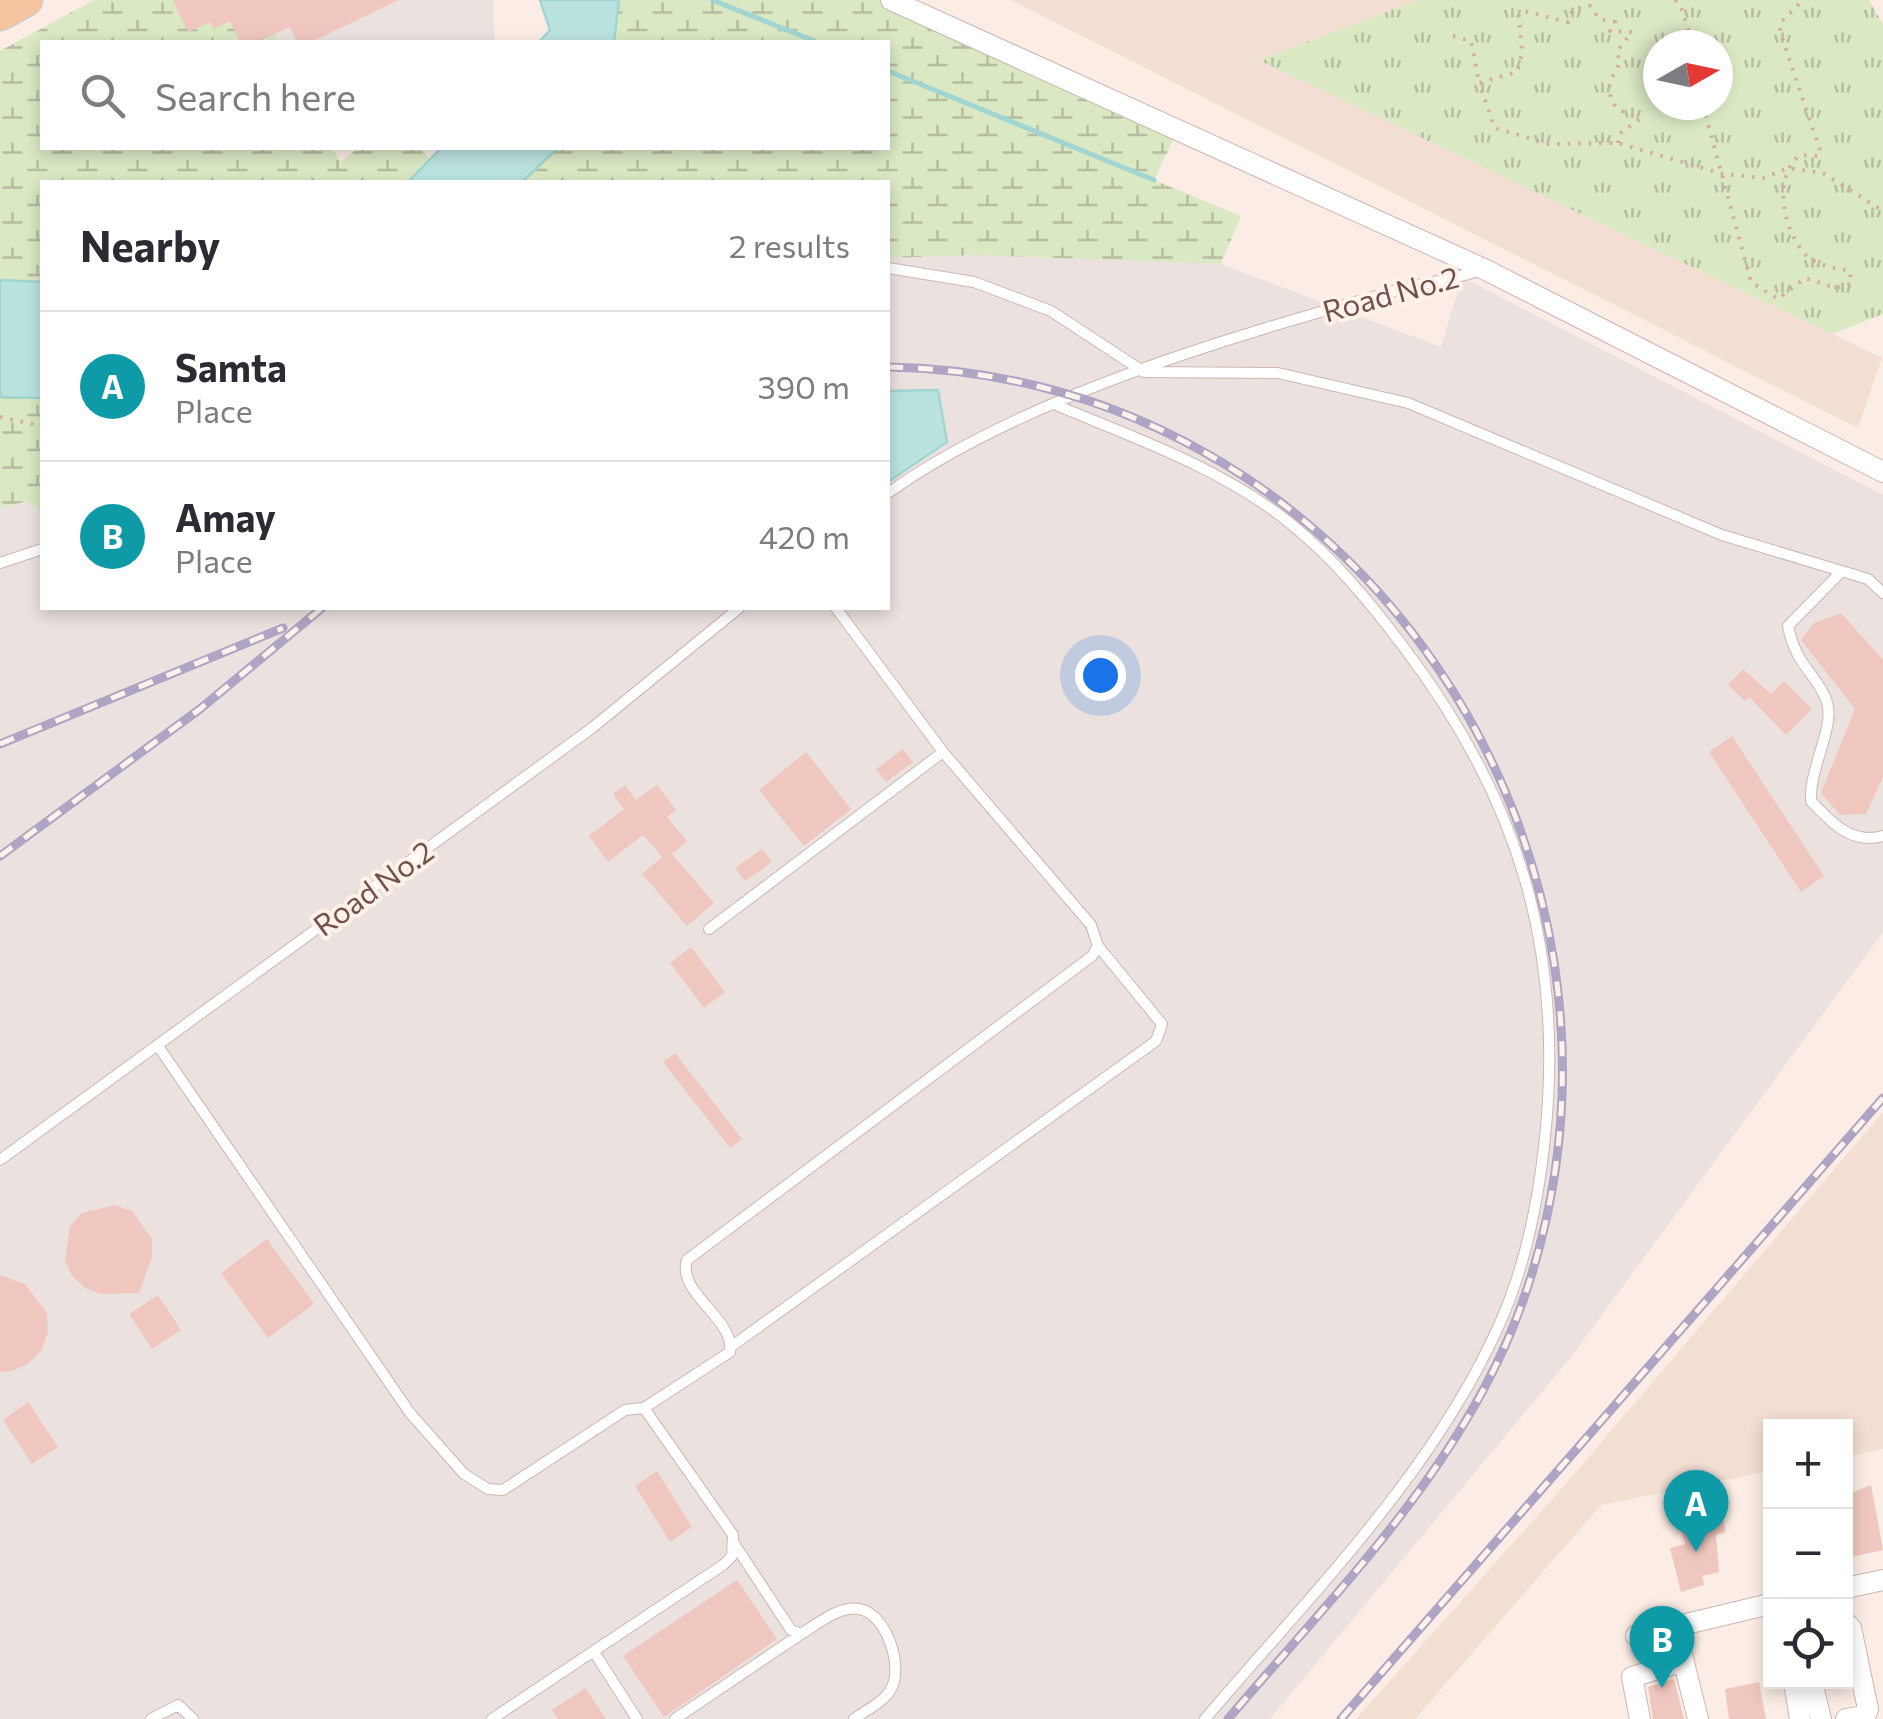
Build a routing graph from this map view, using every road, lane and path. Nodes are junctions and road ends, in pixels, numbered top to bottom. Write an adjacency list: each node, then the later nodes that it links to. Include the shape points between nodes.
1 (26, 0): 5 (main road)
2 (891, 0): 15 (street)
3 (1674, 0): 6 (path)
4 (1804, 0): 11 (path, via 1780,32 1820,150 1819,156 1800,154)
5 (0, 14)
6 (1688, 30)
7 (1453, 36): 8 (path, via 1472,41)
8 (1479, 83): 10 (path, via 1495,128 1549,144); 10 (path, via 1517,72 1518,14 1568,22 1576,7 1590,6 1600,19 1615,22 1613,33 1634,35 1616,51 1620,63 1608,81 1617,108 1640,119)
9 (1708, 120): 12 (path)
10 (1618, 143): 12 (path)
11 (1788, 168): 12 (path, via 1763,178); 12 (path, via 1786,216 1794,237 1818,262 1850,271 1852,284 1805,278 1778,299 1751,282); 13 (path, via 1824,173)
12 (1724, 174)
13 (1883, 210)
14 (890, 268): 16 (lane, via 974,282 1051,311)
15 (1484, 269): 16 (lane, Road No.2, via 1201,349); 20 (street, Road No.2)
16 (1144, 372): 17 (lane, Road No.2); 24 (lane, via 1278,372 1408,403 1722,536)
17 (1056, 404): 21 (lane, Road No.2); 54 (lane, via 1207,468 1290,523 1357,585 1444,700 1483,766 1526,878 1550,1012 1550,1092 1538,1195 1501,1321 1458,1406 1403,1485)
18 (0, 416): 19 (path)
19 (40, 426)
20 (1883, 472)
21 (890, 492)
22 (40, 551): 23 (lane)
23 (0, 563)
24 (1842, 571): 25 (lane, via 1868,579); 29 (lane, via 1788,626 1794,654 1826,702 1828,725 1810,778 1811,800 1839,830 1870,840)
25 (1883, 594)
26 (737, 610): 32 (lane, Road No.2, via 592,728)
27 (837, 610): 28 (lane)
28 (943, 752): 30 (lane); 31 (lane, via 1091,924)
29 (1883, 836)
30 (709, 929)
31 (1098, 946): 34 (lane, via 688,1260 686,1276); 34 (lane, via 1162,1024 1156,1041)
32 (158, 1046): 33 (lane, Road No.2); 35 (lane, via 410,1413 464,1474 503,1490 625,1410)
33 (0, 1160)
34 (729, 1351): 35 (lane)
35 (644, 1408): 36 (lane)
36 (735, 1545): 41 (lane); 44 (lane, via 723,1566)
37 (1883, 1580): 38 (street)
38 (1853, 1586)
39 (1763, 1606): 40 (street)
40 (1674, 1627): 42 (street); 45 (street)
41 (800, 1634): 52 (lane); 53 (lane, via 857,1608 883,1631 894,1650 894,1682)
42 (1636, 1636)
43 (1853, 1638): 59 (street, via 1868,1709 1866,1716)
44 (594, 1652): 50 (lane); 51 (lane)
45 (1684, 1661): 55 (street, via 1632,1676); 56 (street)
46 (1804, 1689): 57 (street)
47 (1805, 1689): 58 (street)
48 (151, 1719): 49 (lane, via 171,1705)
49 (192, 1719)
50 (492, 1719)
51 (637, 1719)
52 (675, 1719)
53 (854, 1719)
54 (1205, 1719)
55 (1640, 1719)
56 (1698, 1719)
57 (1800, 1719)
58 (1821, 1719)
59 (1846, 1719)

